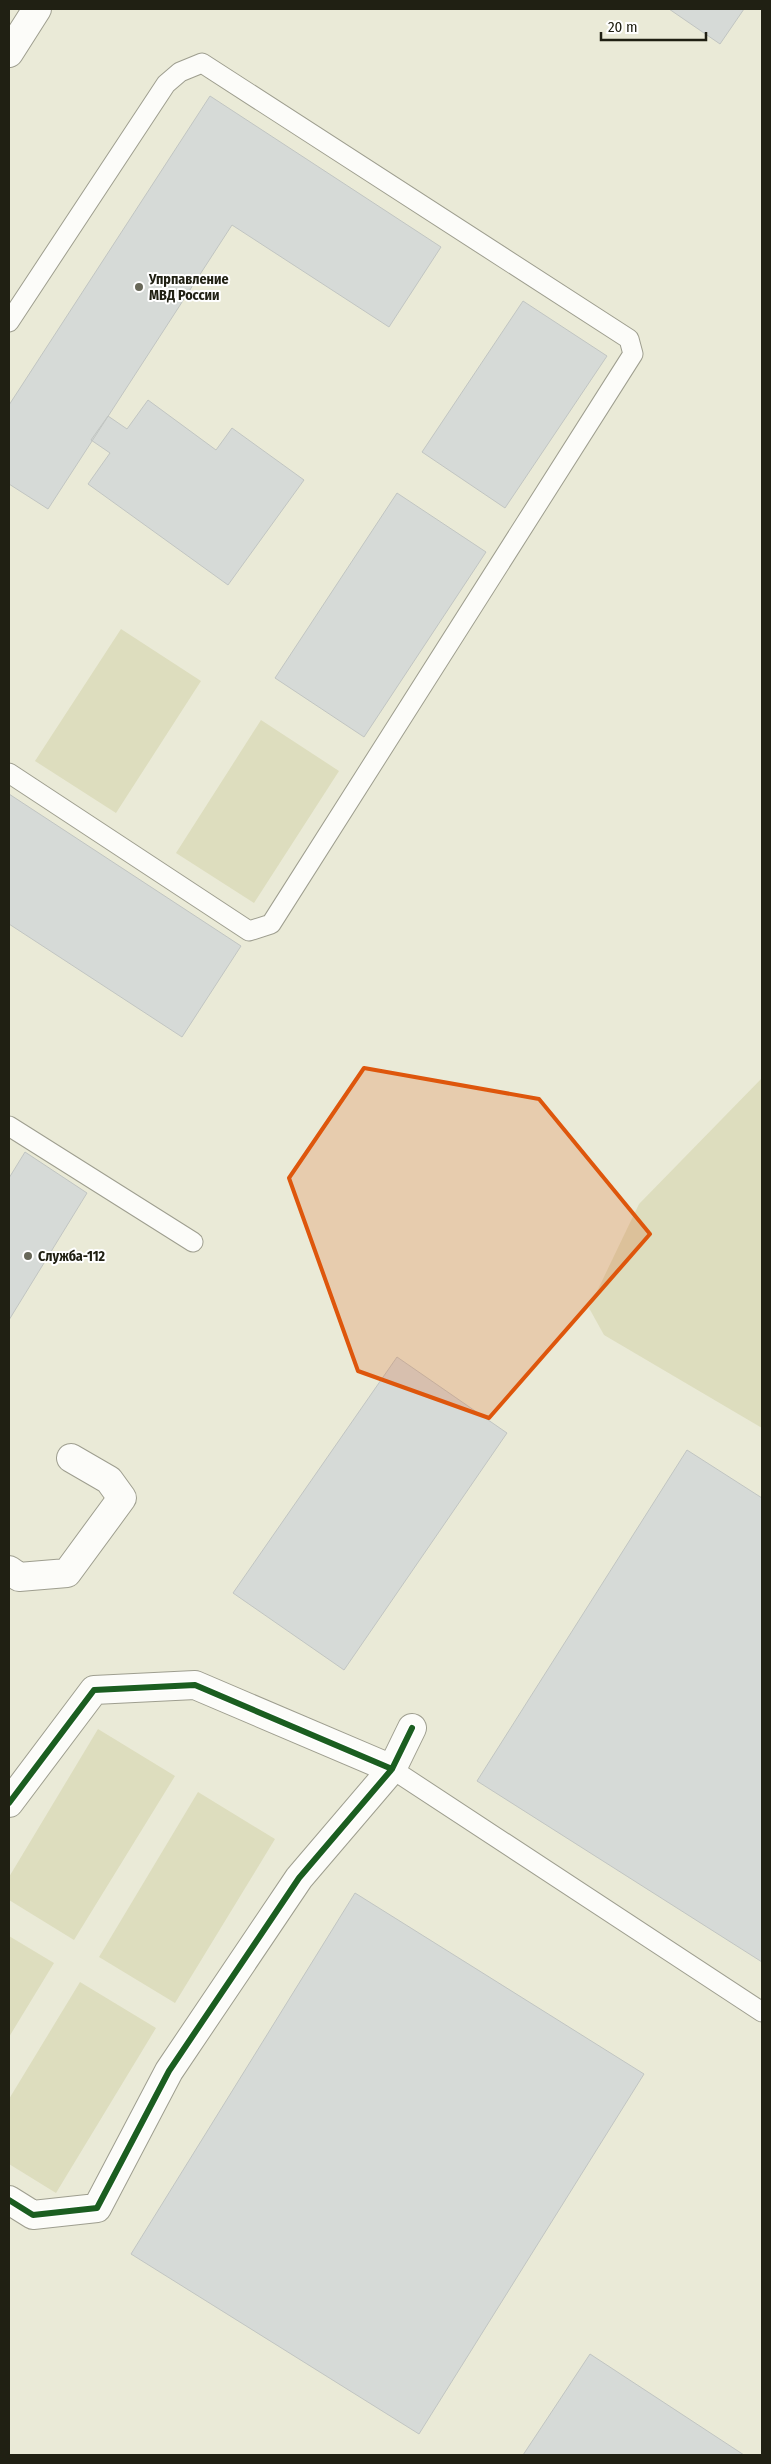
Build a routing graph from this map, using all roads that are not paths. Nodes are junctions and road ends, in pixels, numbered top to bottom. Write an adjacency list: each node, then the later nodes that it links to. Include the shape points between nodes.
1 (37, 9): 2 (street)
2 (9, 53)
3 (9, 322): 4 (lane, via 166,84 180,72 202,63 629,339 633,354 271,924 248,931)
4 (9, 773)
5 (9, 1126): 6 (lane)
6 (193, 1242)
7 (71, 1458): 8 (street, via 109,1480 122,1498 67,1573 19,1577)
8 (9, 1570)
9 (412, 1728): 10 (street)
10 (392, 1769): 11 (street, via 195,1685 94,1690); 12 (lane); 13 (street, via 298,1878 169,2071 97,2208 33,2215)
11 (9, 1803)
12 (762, 2012)
13 (9, 2200)

